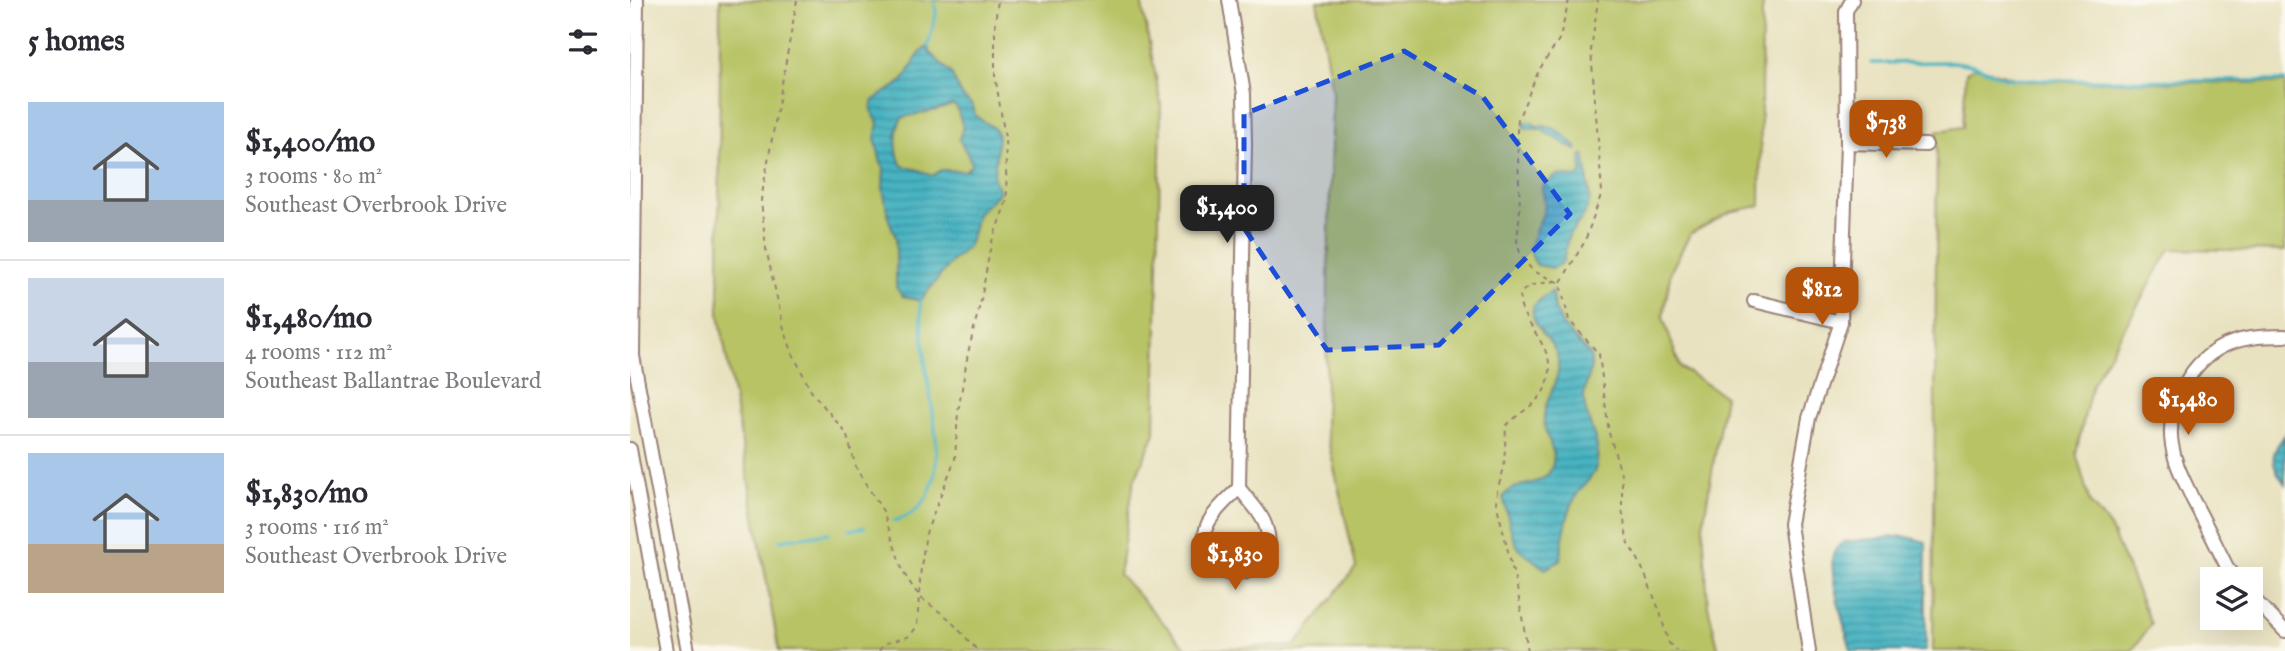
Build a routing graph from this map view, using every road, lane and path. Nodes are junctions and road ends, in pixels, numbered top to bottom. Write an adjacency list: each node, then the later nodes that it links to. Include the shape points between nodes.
1 (637, 0): 8 (street)
2 (797, 0): 22 (path, via 762,187 766,248 796,363 816,400 846,433 856,470 883,511 903,572)
3 (998, 0): 22 (path, via 995,75 1005,138 1007,200 989,253 968,353 955,459 926,533)
4 (1229, 0): 20 (street, via 1244,94)
5 (1569, 0): 12 (path, via 1558,43 1539,70 1517,125 1519,248 1528,267)
6 (1598, 0): 13 (path, via 1591,50 1602,192 1585,241)
7 (1852, 0): 9 (street, via 1846,11)
8 (633, 86): 11 (street)
9 (1847, 143): 10 (street); 15 (street)
10 (1926, 145)
11 (632, 275): 18 (street, via 633,356)
12 (1555, 281): 13 (path); 29 (path, via 1529,287 1520,297 1522,312 1548,353 1550,373 1539,398 1506,426 1504,468 1496,496)
13 (1560, 283): 30 (path, via 1569,320 1600,354 1609,433 1622,477 1628,544 1646,577 1668,642)
14 (1754, 301): 15 (street)
15 (1841, 322): 31 (street, via 1809,418 1790,524)
16 (2285, 336): 21 (street, via 2248,337 2217,349 2181,388 2172,421 2171,444 2178,469)
17 (630, 449): 19 (street)
18 (654, 464): 19 (street); 26 (street)
19 (632, 468): 25 (street)
20 (1239, 488): 20 (street, via 1209,521 1204,538 1207,558 1234,575 1263,563 1270,544 1266,526)
21 (2227, 567)
22 (919, 596): 27 (path, via 915,632 884,644); 28 (path, via 948,618)
23 (2263, 608): 24 (street)
24 (2285, 631)
25 (666, 651)
26 (688, 651)
27 (879, 651)
28 (978, 651)
29 (1528, 651)
30 (1677, 651)
31 (1809, 651)

